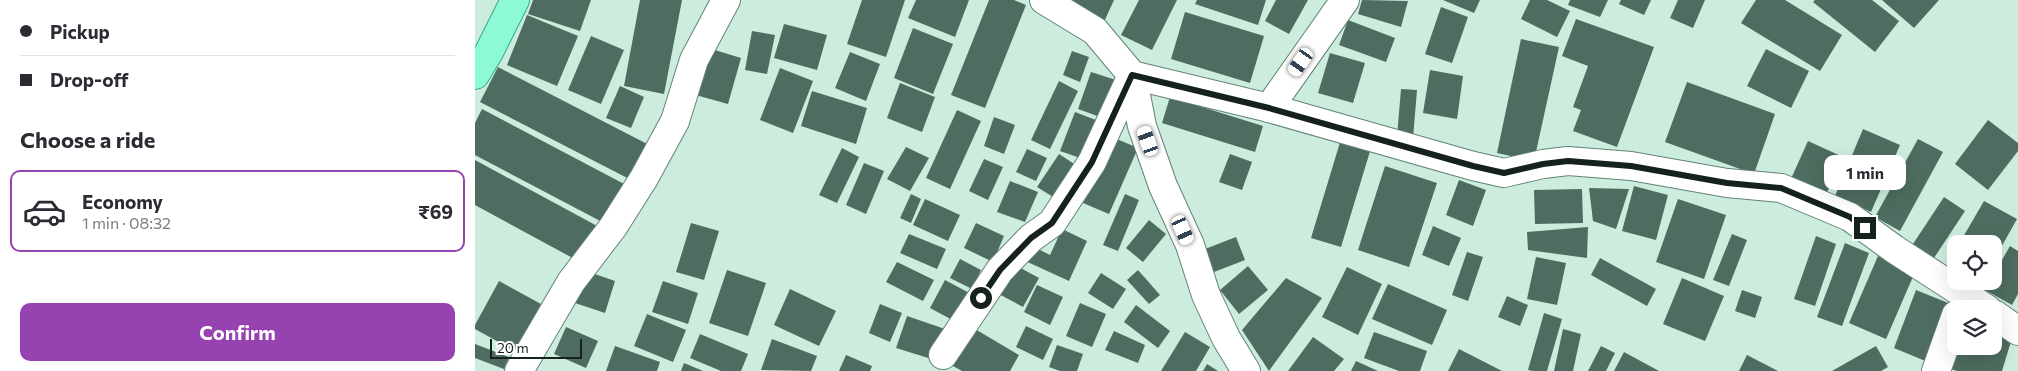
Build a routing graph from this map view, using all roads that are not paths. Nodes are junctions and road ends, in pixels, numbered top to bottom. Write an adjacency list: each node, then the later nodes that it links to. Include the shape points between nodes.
1 (515, 0): 5 (main road)
2 (726, 0): 13 (street, via 694,60 675,121 644,178 613,227 571,282)
3 (1043, 0): 6 (street, via 1095,31)
4 (1345, 0): 7 (street)
5 (475, 75)
6 (1132, 75): 7 (street); 12 (street, via 1092,162 1052,223 1031,238 1000,270); 14 (street, via 1142,126 1163,186 1190,245 1205,295)
7 (1269, 108): 8 (street, via 1504,173 1568,161 1631,166 1727,183 1781,188 1850,217 1894,249)
8 (1953, 300)
9 (2002, 320): 10 (street)
10 (2018, 331)
11 (1947, 341): 15 (street)
12 (943, 355)
13 (519, 371)
14 (1245, 371)
15 (1936, 371)

